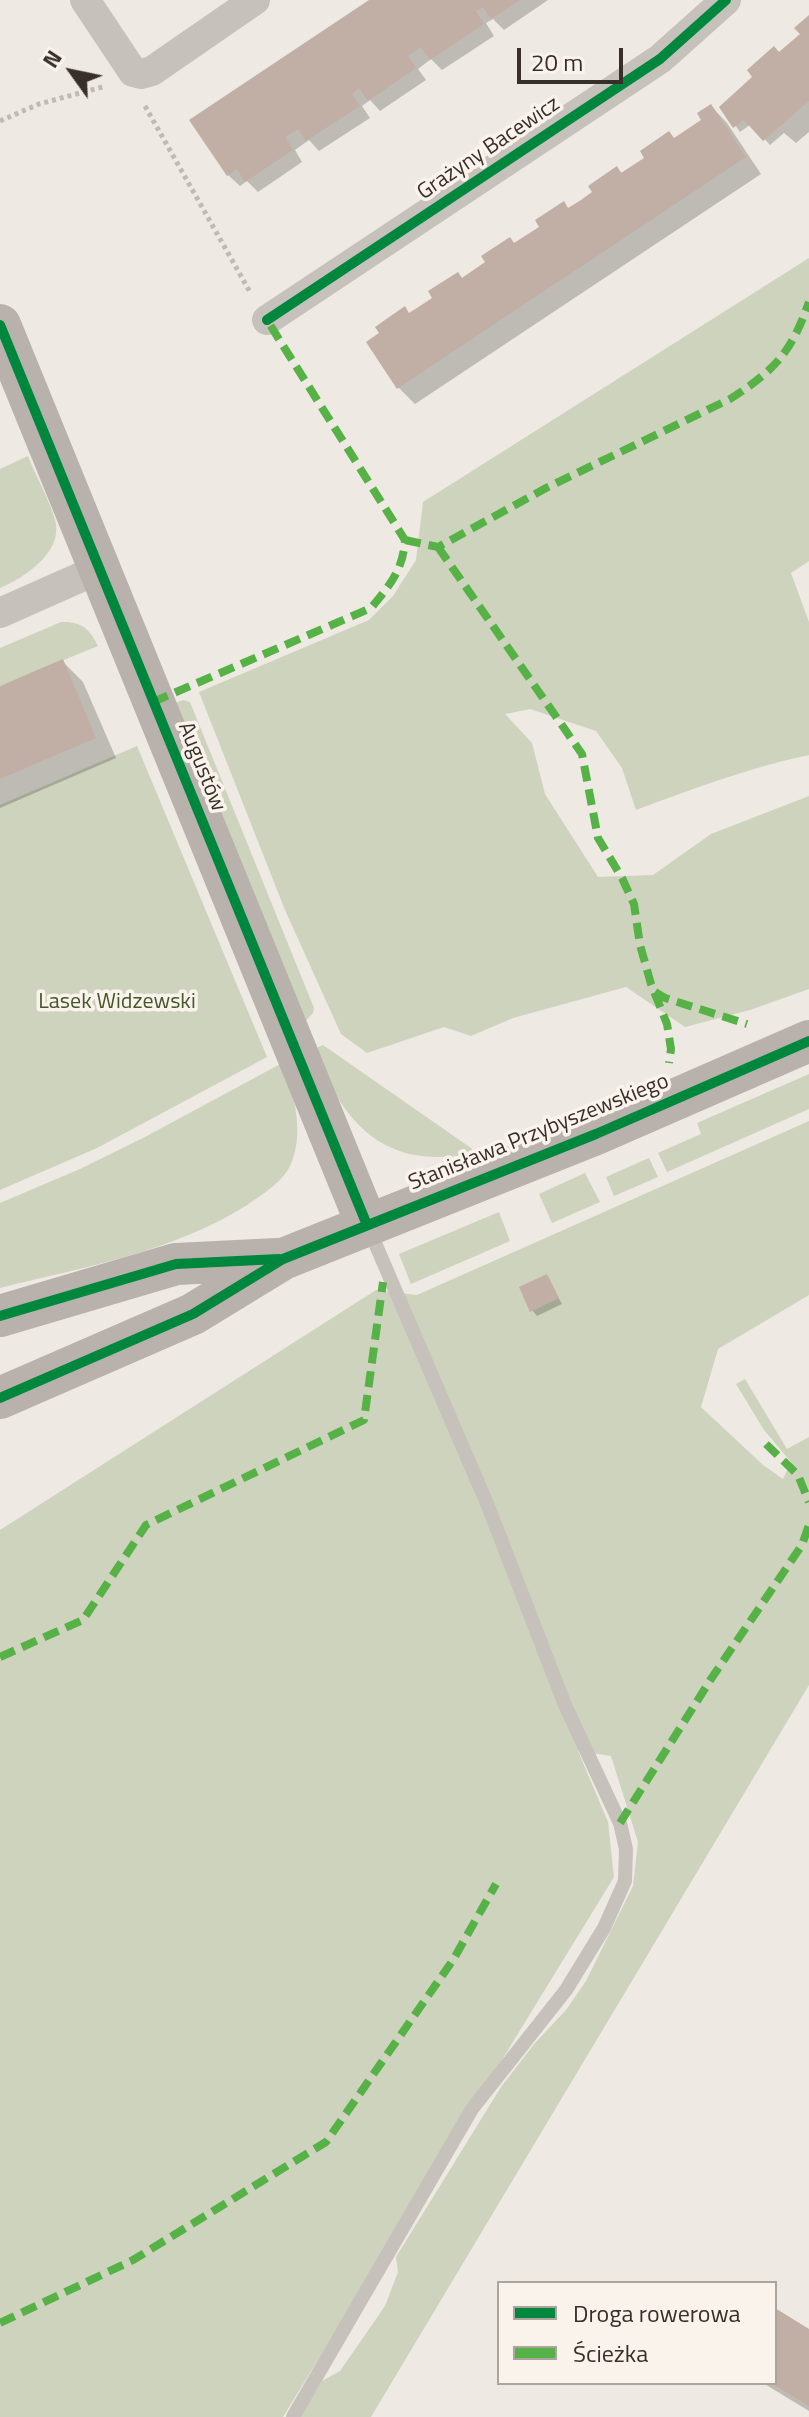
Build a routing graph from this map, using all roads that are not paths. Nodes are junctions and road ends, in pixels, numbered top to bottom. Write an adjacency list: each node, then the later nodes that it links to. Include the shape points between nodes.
1 (85, 0): 2 (street, via 133,72 141,74)
2 (255, 0)
3 (726, 0): 4 (street, Grażyny Bacewicz, via 660,59)
4 (267, 320)
5 (0, 325): 6 (street, Augustów)
6 (99, 569): 7 (street); 9 (street, Augustów)
7 (0, 613)
8 (809, 1041): 9 (street, Stanisława Przybyszewskiego)
9 (367, 1225): 10 (street, Stanisława Przybyszewskiego); 13 (lane, via 488,1506 565,1705 620,1823 625,1881 566,1990 472,2109)
10 (283, 1259): 11 (street, Stanisława Przybyszewskiego, via 176,1264); 12 (street, Stanisława Przybyszewskiego, via 193,1314)
11 (0, 1316)
12 (0, 1398)
13 (293, 2417)

